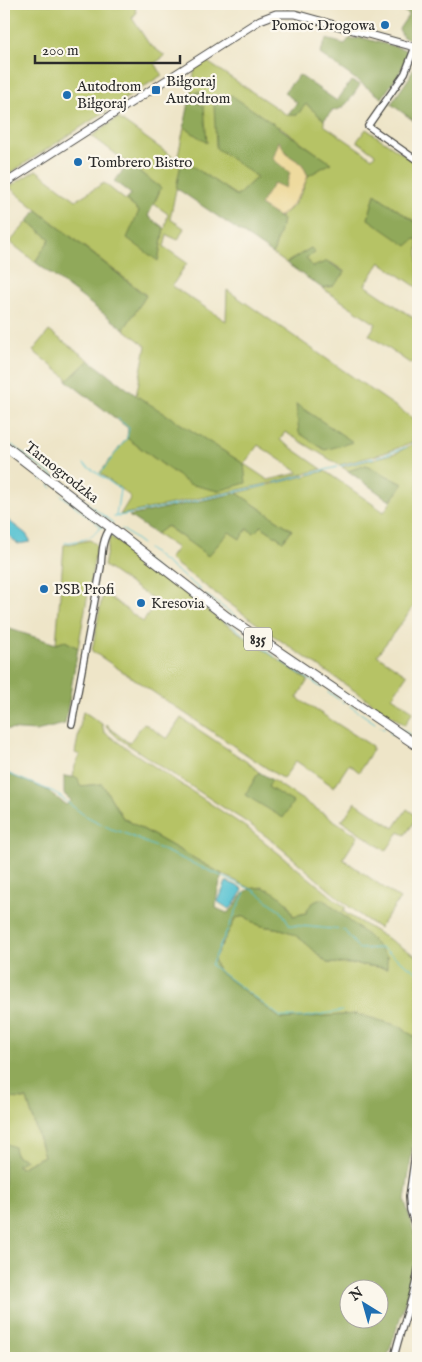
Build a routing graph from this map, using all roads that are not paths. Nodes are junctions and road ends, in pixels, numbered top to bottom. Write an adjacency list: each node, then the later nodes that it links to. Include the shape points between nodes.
1 (417, 47): 2 (street, via 405,73 368,126); 3 (street, via 301,16 272,15)
2 (418, 161)
3 (4, 184)
4 (4, 445): 5 (main road, Tarnogrodzka / 835)
5 (107, 524): 6 (street); 7 (main road, 835, via 255,637)
6 (72, 724)
7 (418, 746)
8 (418, 1133): 9 (street, via 409,1202)
9 (418, 1236)
10 (418, 1269): 11 (street)
11 (394, 1358)

